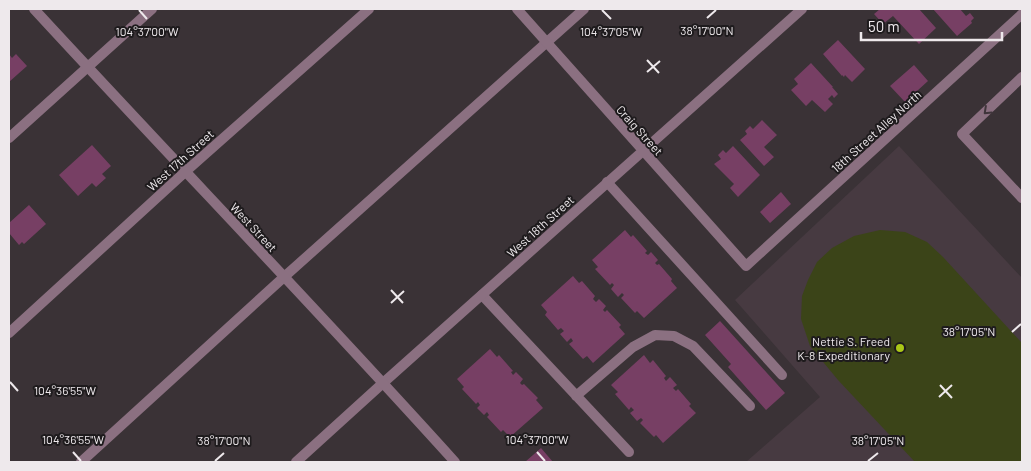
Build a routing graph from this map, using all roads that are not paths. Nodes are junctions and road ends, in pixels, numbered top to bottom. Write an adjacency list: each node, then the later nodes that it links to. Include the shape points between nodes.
1 (34, 9): 10 (street, West Street)
2 (152, 9): 10 (street)
3 (369, 9): 14 (street, West 17th Street)
4 (517, 9): 9 (street, Craig Street)
5 (584, 9): 9 (street)
6 (802, 9): 13 (street, West 18th Street)
7 (1019, 9): 8 (street)
8 (1022, 13): 17 (street, 18th Street Alley North)
9 (546, 42): 13 (street, Craig Street); 18 (street)
10 (88, 67): 12 (street); 14 (street, West Street)
11 (1022, 77): 16 (street, one-way to 16, via 962,134)
12 (9, 138)
13 (642, 151): 15 (street, West 18th Street); 17 (street, Craig Street)
14 (185, 172): 18 (street, West Street); 20 (street, West 17th Street)
15 (607, 182): 19 (street, West 18th Street); 21 (street)
16 (1022, 198)
17 (746, 266)
18 (284, 277): 22 (street, West Street); 26 (street)
19 (482, 295): 22 (street, West 18th Street); 23 (street)
20 (9, 333)
21 (782, 375)
22 (383, 382): 27 (street, West 18th Street); 28 (street, West Street)
23 (576, 396): 24 (street, via 633,347 655,335 674,336 692,346); 25 (street)
24 (750, 406)
25 (628, 452)
26 (81, 462)
27 (296, 462)
28 (455, 462)

